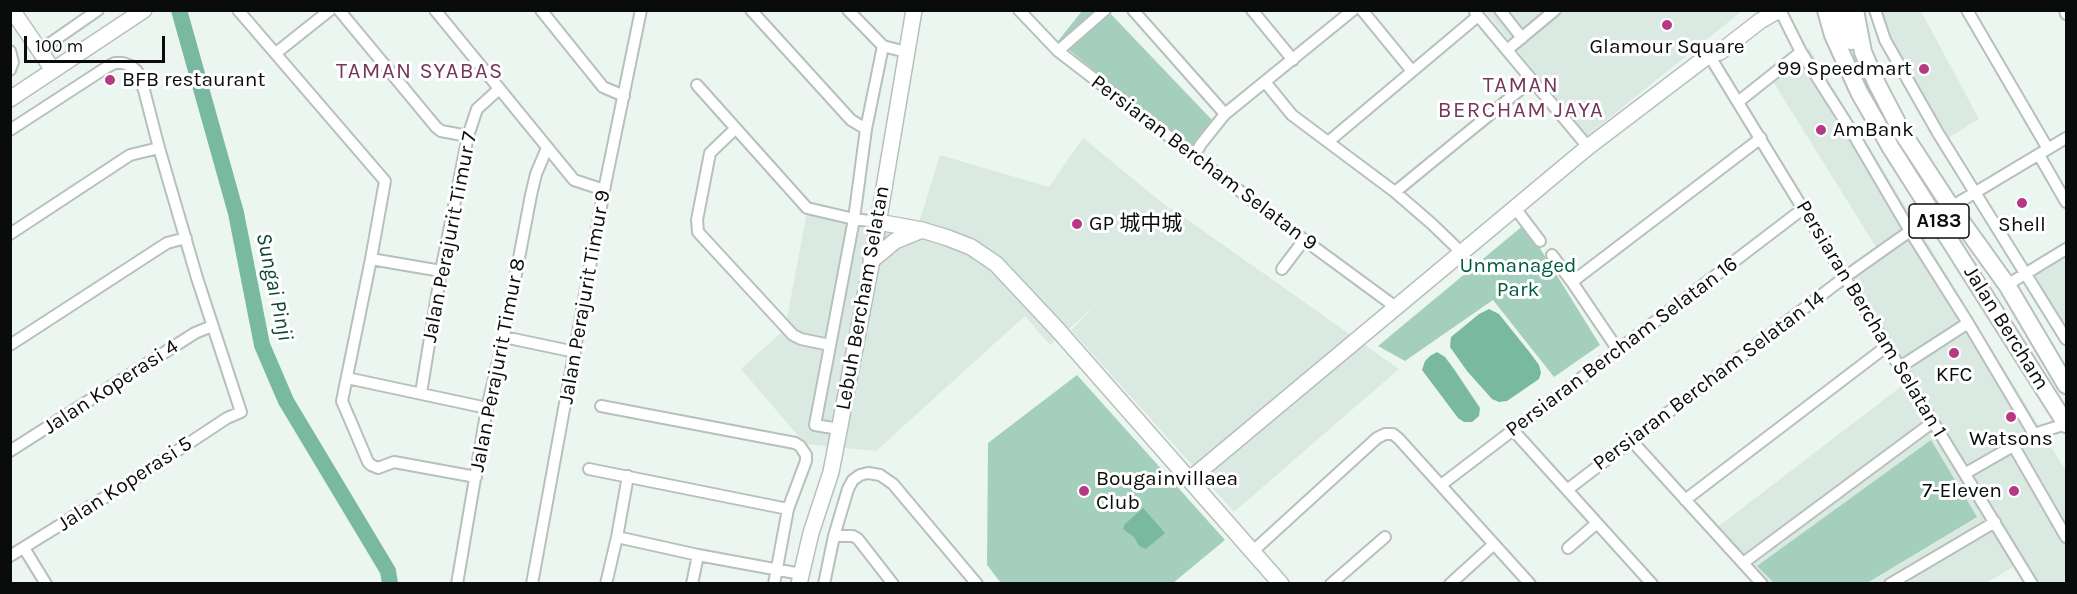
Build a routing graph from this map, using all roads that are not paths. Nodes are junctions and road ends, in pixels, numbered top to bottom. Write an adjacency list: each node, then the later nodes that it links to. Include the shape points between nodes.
1 (12, 10): 32 (street)
2 (98, 10): 32 (street)
3 (144, 10): 40 (street)
4 (238, 10): 36 (street)
5 (330, 10): 36 (street)
6 (339, 10): 54 (street, via 436,127)
7 (435, 10): 46 (street)
8 (641, 10): 47 (street, Jalan Perajurit Timur 9)
9 (751, 10): 53 (street, via 851,120)
10 (848, 10): 29 (street)
11 (914, 10): 34 (street, Lebuh Bercham Selatan)
12 (1019, 10): 33 (street, Persiaran Bercham Selatan 9)
13 (1105, 10): 33 (street)
14 (1134, 10): 50 (street)
15 (1252, 10): 38 (street)
16 (1353, 10): 38 (street)
17 (1362, 10): 41 (street)
18 (1500, 10): 28 (street)
19 (1555, 10): 28 (street)
20 (1826, 10): 70 (main road, Jalan Bercham / A183, via 1859,92)
21 (1842, 10): 44 (main road, via 1852,46 1864,70)
22 (1855, 10): 44 (main road, Jalan Bercham / A183, via 1863,52)
23 (1875, 10): 65 (street, via 1886,40)
24 (1967, 10): 61 (street)
25 (1773, 11): 35 (street); 37 (street, via 1714,45)
26 (546, 12): 47 (street, via 603,87)
27 (1476, 13): 30 (street); 41 (street)
28 (1522, 38): 30 (street)
29 (883, 46): 34 (street); 53 (street)
30 (1507, 50): 42 (street)
31 (10, 51): 39 (street)
32 (39, 51): 40 (street)
33 (1058, 51): 62 (street, Persiaran Bercham Selatan 9)
34 (906, 52): 72 (street, Lebuh Bercham Selatan)
35 (1801, 52): 49 (street); 74 (street)
36 (276, 53): 82 (street, via 384,179)
37 (1709, 55): 49 (street, Persiaran Bercham Selatan 1); 58 (street)
38 (1293, 60): 43 (street)
39 (11, 69)
40 (52, 70): 48 (street)
41 (1412, 71): 57 (street)
42 (1532, 80): 58 (street); 64 (street)
43 (1265, 82): 50 (street); 57 (street, via 1292,115)
44 (1877, 84): 67 (main road, Jalan Bercham / A183, via 1902,132)
45 (697, 86): 52 (street)
46 (498, 90): 54 (street, Jalan Perajurit Timur 7, via 477,109); 60 (street)
47 (624, 96): 63 (street, Jalan Perajurit Timur 9)
48 (10, 99)
49 (1738, 102): 55 (street, Persiaran Bercham Selatan 1)
50 (1226, 114): 62 (street)
51 (12, 125): 59 (street, via 115,63 137,71)
52 (735, 129): 71 (street, via 807,208); 96 (street, via 710,153 698,232 788,330 801,339)
53 (866, 129): 71 (street)
54 (468, 136): 85 (street, Jalan Perajurit Timur 7)
55 (1761, 138): 69 (street, Persiaran Bercham Selatan 1); 88 (street)
56 (2067, 138): 61 (street)
57 (1328, 142): 64 (street)
58 (1588, 147): 68 (street)
59 (159, 148): 75 (street, via 130,154); 76 (street)
60 (547, 148): 63 (street, via 577,183); 93 (street, Jalan Perajurit Timur 8, via 531,195)
61 (2044, 152): 65 (street); 66 (street)
62 (1194, 156): 77 (street, Persiaran Bercham Selatan 9)
63 (604, 190): 99 (street, Jalan Perajurit Timur 9)
64 (1395, 192): 80 (street)
65 (1975, 192): 67 (street); 86 (street)
66 (2067, 202)
67 (1951, 207): 89 (main road, Jalan Bercham / A183)
68 (1515, 208): 78 (street); 80 (street)
69 (1804, 208): 87 (street, Persiaran Bercham Selatan 1); 98 (street, Persiaran Bercham Selatan 16)
70 (1935, 215): 89 (main road, via 1949,224 1991,280); 107 (main road, Jalan Bercham / A183)
71 (854, 219): 72 (street); 96 (street)
72 (878, 222): 73 (street); 83 (street, Lebuh Bercham Selatan)
73 (922, 230): 83 (street, via 895,241); 118 (street, via 970,247 1008,275)
74 (1910, 231): 87 (street, Persiaran Bercham Selatan 14); 91 (street)
75 (10, 234)
76 (186, 238): 92 (street); 95 (street, via 167,243)
77 (1304, 240): 84 (street); 90 (street, Persiaran Bercham Selatan 9)
78 (1540, 241)
79 (2067, 249): 86 (street)
80 (1461, 252): 90 (street)
81 (1552, 255): 88 (street)
82 (371, 259): 85 (street); 101 (street)
83 (871, 261): 108 (street, Lebuh Bercham Selatan)
84 (1282, 269)
85 (441, 271): 103 (street, Jalan Perajurit Timur 7)
86 (2027, 274): 89 (street); 94 (street)
87 (1845, 277): 97 (street, Persiaran Bercham Selatan 1); 111 (street, Persiaran Bercham Selatan 14)
88 (1572, 282): 98 (street)
89 (2007, 285): 102 (main road, Jalan Bercham / A183)
90 (1397, 308): 118 (street)
91 (1968, 323): 100 (street); 110 (street)
92 (212, 326): 113 (street, Jalan Koperasi 4); 130 (street, Jalan Koperasi 5, via 241,412)
93 (504, 337): 99 (street); 105 (street, Jalan Perajurit Timur 8)
94 (2067, 339)
95 (10, 345)
96 (830, 345): 108 (street, via 815,425)
97 (1887, 346): 100 (street, Persiaran Bercham Selatan 1); 121 (street)
98 (1618, 350): 109 (street, Persiaran Bercham Selatan 16)
99 (574, 352): 140 (street, Jalan Perajurit Timur 9)
100 (1900, 367): 106 (street, Persiaran Bercham Selatan 1)
101 (347, 378): 103 (street); 117 (street, via 342,401 370,465 378,468 394,462)
102 (2067, 385)
103 (421, 393): 105 (street)
104 (601, 406): 122 (street, via 795,443 804,450 806,461)
105 (487, 408): 117 (street, Jalan Perajurit Timur 8)
106 (1933, 422): 115 (street, Persiaran Bercham Selatan 1); 135 (street)
107 (2066, 424): 110 (street)
108 (839, 429): 137 (street, Lebuh Bercham Selatan, via 831,472)
109 (1512, 430): 119 (street, Persiaran Bercham Selatan 16); 120 (street)
110 (2034, 434): 112 (street)
111 (1631, 440): 120 (street, Persiaran Bercham Selatan 14); 121 (street)
112 (2013, 445): 115 (street); 128 (street)
113 (10, 450)
114 (589, 469): 116 (street)
115 (1966, 473): 123 (street, Persiaran Bercham Selatan 1)
116 (628, 476): 122 (street); 126 (street)
117 (476, 477): 139 (street, Jalan Perajurit Timur 8)
118 (1189, 480): 132 (street)
119 (1440, 485): 129 (street); 132 (street, via 1399,439 1385,434)
120 (1567, 490): 124 (street)
121 (1685, 500): 135 (street)
122 (788, 509): 136 (street)
123 (1995, 522): 153 (street); 154 (street, Persiaran Bercham Selatan 1)
124 (1597, 523): 131 (street); 151 (street)
125 (834, 536): 144 (street); 145 (street, via 858,538); 146 (street, via 853,480 875,474 893,484)
126 (617, 537): 133 (street); 141 (street)
127 (1385, 537): 148 (street)
128 (2067, 537)
129 (1493, 545): 149 (street); 150 (street)
130 (24, 548): 134 (street, Jalan Koperasi 5); 138 (street)
131 (1568, 548)
132 (1252, 552): 147 (street)
133 (698, 555): 136 (street); 142 (street)
134 (10, 556)
135 (1743, 563): 152 (street)
136 (776, 570): 137 (street); 143 (street)
137 (800, 578)
138 (46, 584)
139 (457, 584)
140 (532, 584)
141 (606, 584)
142 (692, 584)
143 (774, 584)
144 (824, 584)
145 (893, 584)
146 (976, 584)
147 (1281, 584)
148 (1331, 584)
149 (1450, 584)
150 (1530, 584)
151 (1652, 584)
152 (1761, 584)
153 (1890, 584)
154 (2032, 584)

